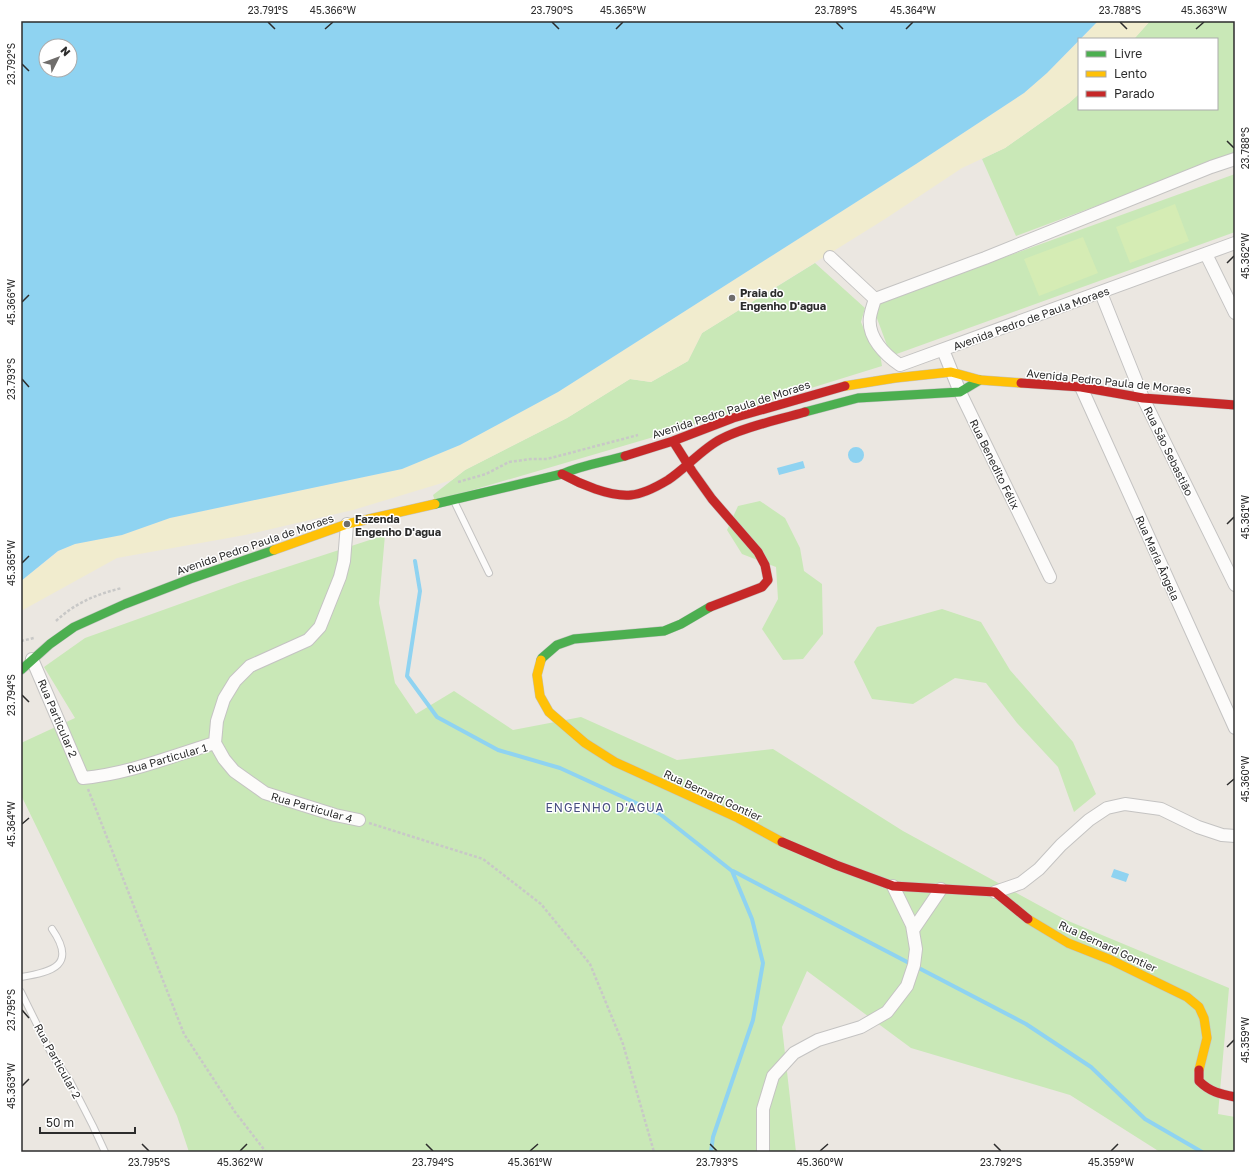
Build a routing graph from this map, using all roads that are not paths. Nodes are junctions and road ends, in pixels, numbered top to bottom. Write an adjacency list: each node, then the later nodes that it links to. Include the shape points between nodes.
1 (1235, 159): 6 (street)
2 (1235, 243): 3 (street, Avenida Pedro de Paula Moraes)
3 (1206, 254): 5 (street, Avenida Pedro de Paula Moraes); 7 (street)
4 (830, 257): 6 (street)
5 (1101, 292): 8 (street, Avenida Pedro de Paula Moraes); 15 (street, Rua São Sebastião)
6 (875, 299): 9 (street, via 870,317 872,335 885,352)
7 (1235, 313)
8 (943, 350): 9 (street, Avenida Pedro de Paula Moraes); 10 (street, Rua Benedito Félix)
9 (900, 365): 11 (street)
10 (951, 372): 11 (main road, Avenida Pedro Paula de Moraes); 12 (main road, Avenida Pedro Paula de Moraes); 14 (street, Rua Benedito Félix)
11 (896, 378): 17 (main road, Avenida Pedro Paula de Moraes, via 845,386 786,402 733,418)
12 (980, 380): 13 (main road, Avenida Pedro Paula de Moraes); 14 (main road)
13 (1082, 387): 15 (main road, Avenida Pedro Paula de Moraes); 27 (street, Rua Maria Ângela)
14 (960, 392): 18 (main road, via 858,398 776,420 720,439); 23 (street, Rua Benedito Félix)
15 (1143, 398): 16 (main road, Avenida Pedro Paula de Moraes); 24 (street, Rua São Sebastião)
16 (1235, 405)
17 (673, 441): 18 (main road, Rua Bernard Gontier); 19 (main road, Avenida Pedro Paula de Moraes, via 604,465 576,468)
18 (687, 464): 19 (main road, via 668,480 633,495 621,495 604,487 576,482); 32 (main road, Rua Bernard Gontier, via 726,516 761,555 768,570 768,580 762,587 709,608 664,631 574,639 557,645 542,658 538,674 540,696 549,712 585,743 615,762 738,818 779,841)
19 (562, 474): 20 (main road, Avenida Pedro Paula de Moraes)
20 (453, 499): 21 (main road, Avenida Pedro Paula de Moraes); 22 (lane)
21 (348, 524): 25 (main road, Avenida Pedro Paula de Moraes, via 125,604 74,628); 28 (street, Rua Particular 1, via 340,577 320,627 308,640 250,666 235,681 224,699 217,720)
22 (489, 573)
23 (1050, 577)
24 (1235, 585)
25 (32, 659): 26 (main road, Avenida Pedro Paula de Moraes); 29 (street, Rua Particular 2)
26 (21, 670)
27 (1235, 728)
28 (215, 743): 29 (street, Rua Particular 1, via 131,769); 30 (street, Rua Particular 4, via 234,771 265,793)
29 (83, 778)
30 (359, 820)
31 (1235, 836): 34 (street, via 1222,835 1198,827 1161,809 1125,804 1107,808 1089,820 1021,883)
32 (893, 886): 33 (main road, Rua Bernard Gontier); 36 (street)
33 (941, 889): 34 (main road, Rua Bernard Gontier); 36 (street)
34 (995, 892): 39 (main road, Rua Bernard Gontier, via 1030,921 1068,943 1111,960 1188,997 1199,1007 1204,1018 1207,1038 1198,1073 1199,1081 1218,1094)
35 (52, 929): 37 (lane, via 63,950 61,961 43,973)
36 (913, 930): 41 (street, via 916,949 914,966 907,986 887,1012 861,1028 818,1040 794,1053 773,1076 763,1109)
37 (21, 977)
38 (21, 992): 40 (lane, Rua Particular 2, via 52,1055 70,1081)
39 (1235, 1097)
40 (105, 1152)
41 (763, 1152)

